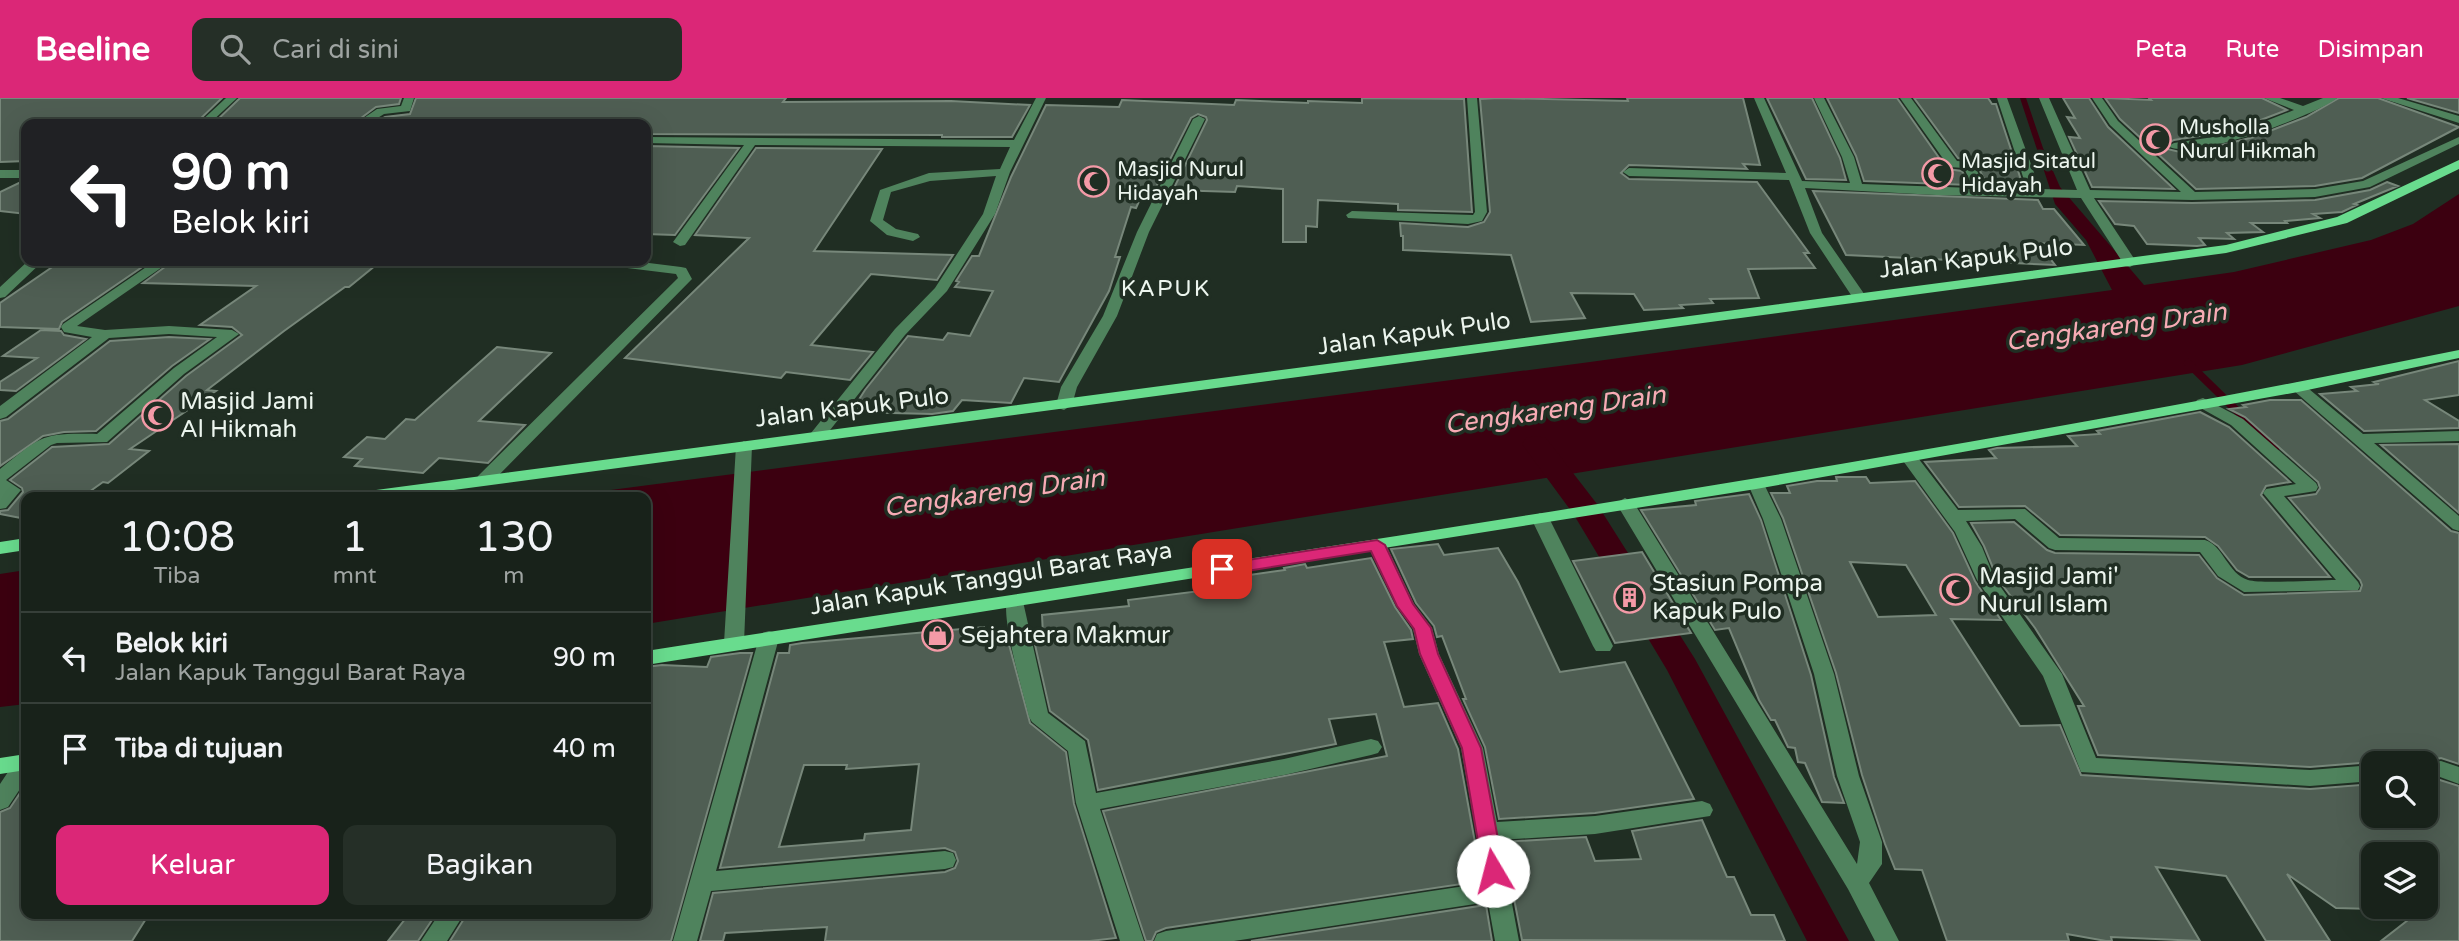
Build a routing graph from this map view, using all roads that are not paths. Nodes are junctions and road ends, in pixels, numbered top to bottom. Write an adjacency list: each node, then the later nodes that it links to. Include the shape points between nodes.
1 (232, 98): 15 (street)
2 (409, 98): 16 (street, via 406,109 381,111)
3 (1041, 98): 22 (street)
4 (1472, 98): 35 (street, via 1481,212 1477,218)
5 (1759, 98): 29 (street)
6 (1819, 98): 30 (street, via 1848,157)
7 (1905, 98): 31 (street, via 1953,163 1969,165)
8 (2001, 98): 32 (street)
9 (2044, 98): 33 (street)
10 (2097, 98): 34 (street, via 2114,122)
11 (2269, 98): 14 (street)
12 (2332, 98): 14 (street)
13 (2386, 98): 18 (street)
14 (2304, 110): 23 (street, via 2237,139)
15 (209, 119)
16 (369, 119)
17 (1199, 120): 48 (street)
18 (2459, 120)
19 (651, 140): 21 (street)
20 (2459, 140): 34 (street, via 2366,184 2315,193)
21 (752, 141): 22 (street); 37 (street)
22 (1019, 144): 25 (street)
23 (2174, 146)
24 (2459, 164): 38 (main road, Jalan Kapuk Pulo, via 2342,220 2226,249)
25 (1004, 172): 36 (street, via 929,177 886,190 876,222); 50 (street, via 989,214 940,290 900,332)
26 (1629, 172): 29 (street)
27 (0, 174): 28 (street)
28 (21, 174)
29 (1796, 180): 30 (street); 43 (street, via 1816,233)
30 (1857, 187): 31 (street)
31 (1981, 192): 32 (street)
32 (2041, 193): 33 (street)
33 (2085, 194): 34 (street); 38 (street)
34 (2192, 196)
35 (1352, 215)
36 (913, 237)
37 (680, 242)
38 (2128, 263): 43 (main road, Jalan Kapuk Pulo)
39 (31, 266): 42 (street)
40 (157, 266): 44 (street, via 68,327)
41 (642, 266): 56 (street, via 681,271 685,279)
42 (0, 294)
43 (1860, 298): 48 (main road, Jalan Kapuk Pulo)
44 (105, 334): 49 (street); 55 (street, via 169,330 232,334 179,371 101,439 55,438)
45 (2459, 354): 46 (main road)
46 (2298, 387): 47 (main road); 52 (street)
47 (2211, 401): 54 (main road); 62 (street, via 2310,487 2272,493 2351,586 2245,586 2224,572 2205,546 2055,544 2019,513)
48 (1064, 405): 50 (main road, Jalan Kapuk Pulo)
49 (0, 414)
50 (817, 436): 53 (main road, Jalan Kapuk Pulo)
51 (2459, 436): 52 (street)
52 (2358, 439): 64 (street)
53 (743, 455): 56 (main road, Jalan Kapuk Pulo); 69 (street)
54 (1909, 458): 58 (main road); 62 (street)
55 (0, 477)
56 (484, 480): 59 (main road, Jalan Kapuk Pulo)
57 (0, 484): 60 (street, via 12,490)
58 (1756, 484): 61 (main road); 86 (street, via 1824,674 1848,776 1871,842 1871,863)
59 (398, 492)
60 (0, 504)
61 (1616, 505): 63 (main road); 86 (street)
62 (1952, 516): 78 (street, via 1981,562 1986,580 2052,674 2089,766 2310,778)
63 (1546, 517): 66 (main road, Jalan Kapuk Tanggul Barat Raya); 71 (street)
64 (2459, 525)
65 (21, 545): 67 (main road)
66 (1377, 545): 68 (main road, Jalan Kapuk Tanggul Barat Raya); 83 (street, via 1406,606 1422,628 1429,654 1472,748)
67 (0, 548)
68 (1015, 601): 70 (main road, Jalan Kapuk Tanggul Barat Raya); 81 (street, via 1039,717 1078,747)
69 (734, 634): 70 (main road, Jalan Kapuk Tanggul Barat Raya); 72 (main road, Jalan Kapuk Tanggul Barat Raya)
70 (769, 638): 85 (street)
71 (1603, 646)
72 (651, 657)
73 (1371, 747): 81 (street)
74 (21, 763): 75 (main road)
75 (0, 766)
76 (2438, 769): 79 (street)
77 (21, 770): 80 (street)
78 (2361, 775)
79 (2459, 776)
80 (0, 801)
81 (1087, 803): 91 (street)
82 (1702, 810): 83 (street, via 1559,830)
83 (1488, 831): 87 (street)
84 (944, 860): 85 (street)
85 (701, 882): 90 (street)
86 (1856, 882): 94 (street)
87 (1496, 891): 92 (street); 93 (street)
88 (448, 919): 89 (street)
89 (433, 941)
90 (684, 941)
91 (1132, 941)
92 (1166, 941)
93 (1507, 941)
94 (1887, 941)

